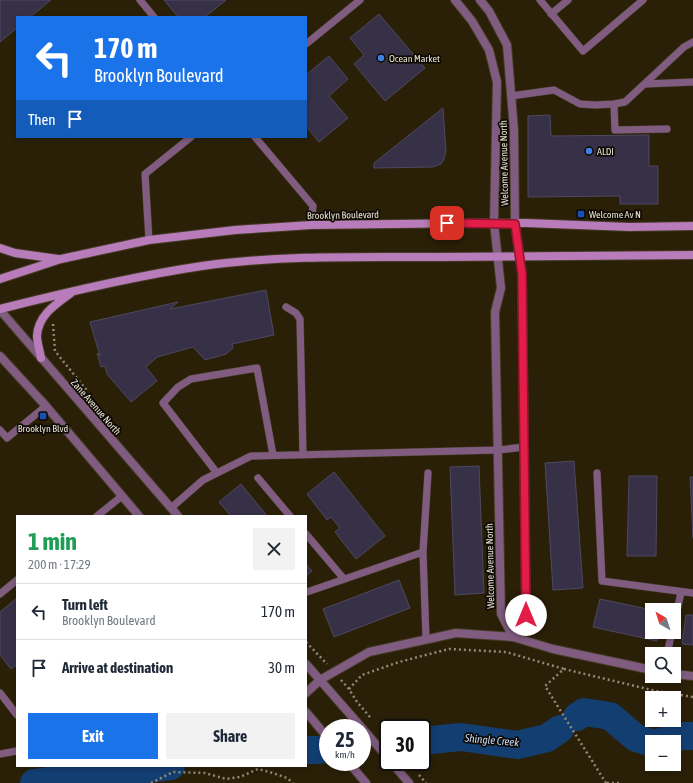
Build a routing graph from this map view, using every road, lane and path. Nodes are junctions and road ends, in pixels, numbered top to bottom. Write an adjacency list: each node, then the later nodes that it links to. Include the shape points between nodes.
1 (140, 0): 9 (lane)
2 (360, 0): 11 (lane)
3 (455, 0): 19 (street, Welcome Avenue North, via 472,21 489,50 496,82)
4 (480, 0): 14 (street, Welcome Avenue North, via 489,11 507,45)
5 (540, 0): 8 (lane)
6 (568, 0): 8 (lane)
7 (643, 0): 8 (lane, via 583,51)
8 (551, 14)
9 (153, 16)
10 (693, 42): 13 (lane, via 684,47)
11 (307, 43)
12 (693, 82): 13 (lane)
13 (645, 84): 15 (lane, via 625,102)
14 (511, 96): 15 (lane, via 554,90 580,104); 20 (street, Welcome Avenue North)
15 (614, 104): 16 (lane, via 615,130)
16 (667, 129)
17 (190, 138): 23 (lane, via 145,174)
18 (256, 138): 21 (lane, via 313,206)
19 (494, 223): 20 (main road, Brooklyn Boulevard); 21 (main road, Brooklyn Boulevard); 26 (street, Welcome Avenue North)
20 (515, 224): 22 (main road, Brooklyn Boulevard); 27 (street, Welcome Avenue North)
21 (311, 225): 23 (main road, Brooklyn Boulevard, via 235,230)
22 (693, 226)
23 (149, 240): 28 (main road, Brooklyn Boulevard)
24 (0, 248): 28 (main road, via 15,253)
25 (693, 255): 27 (main road)
26 (497, 256): 27 (main road); 30 (main road, via 300,258 252,261 195,267); 38 (street, Welcome Avenue North, via 501,288 495,312)
27 (519, 257): 37 (street, Welcome Avenue North, via 522,274)
28 (61, 259): 29 (main road, Brooklyn Boulevard)
29 (0, 279)
30 (78, 289): 32 (main road); 34 (main road, via 53,306 40,322 38,336)
31 (286, 307): 40 (lane, via 300,319)
32 (0, 309): 34 (street, Zane Avenue North)
33 (0, 356): 35 (street)
34 (41, 358): 46 (street, Zane Avenue North)
35 (46, 406): 36 (lane, via 7,438); 45 (street)
36 (0, 430)
37 (525, 447): 38 (lane); 60 (street, Welcome Avenue North, via 526,615)
38 (498, 450): 40 (lane); 60 (street, Welcome Avenue North, via 502,614)
39 (273, 455): 40 (lane); 41 (lane, via 252,456); 41 (lane, via 257,368 191,379 178,387 163,403)
40 (303, 455)
41 (216, 473): 46 (lane, via 203,480)
42 (428, 473): 52 (lane)
43 (598, 473): 56 (lane, via 602,582)
44 (258, 478): 50 (lane)
45 (122, 496): 47 (lane); 48 (street)
46 (171, 508): 49 (street, Zane Avenue North)
47 (98, 515)
48 (138, 515)
49 (177, 515)
50 (289, 515)
51 (307, 535): 53 (lane)
52 (424, 552): 53 (lane); 61 (lane)
53 (344, 579): 55 (lane)
54 (16, 581): 58 (lane)
55 (307, 592)
56 (681, 592): 57 (lane); 59 (lane)
57 (693, 593)
58 (0, 594)
59 (679, 603)
60 (513, 637): 61 (street, via 456,632); 64 (street, via 553,649)
61 (426, 639): 67 (street, via 369,652)
62 (307, 665): 67 (street)
63 (564, 669): 70 (path); 74 (path, via 506,652 449,649 399,662 362,675 349,689); 86 (path, via 545,686)
64 (645, 669)
65 (681, 675): 66 (street)
66 (693, 676)
67 (320, 680): 68 (street); 73 (street)
68 (307, 692)
69 (0, 693): 72 (lane)
70 (693, 698)
71 (307, 713): 75 (street)
72 (16, 715)
73 (354, 719)
74 (373, 720)
75 (319, 727)
76 (371, 738): 77 (street)
77 (379, 748)
78 (16, 751): 79 (lane)
79 (0, 754)
80 (356, 771): 82 (street)
81 (398, 771): 83 (street)
82 (364, 780)
83 (406, 780)
84 (151, 783): 85 (path, via 173,772 205,773 226,779 258,770 287,778)
85 (293, 783)
86 (606, 783): 87 (path)
87 (621, 783)

